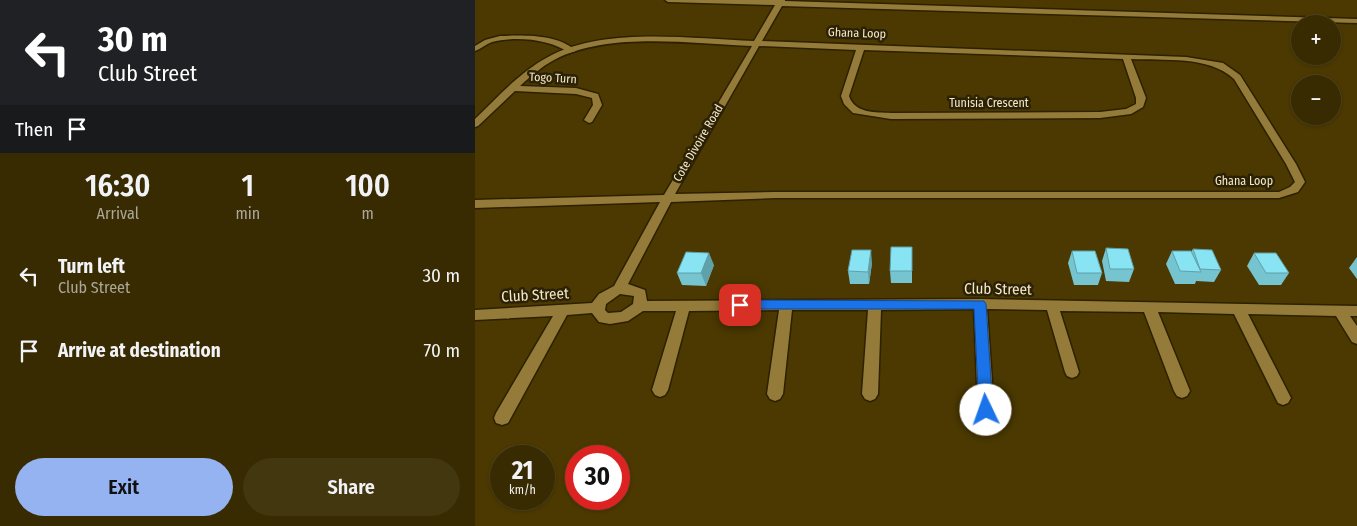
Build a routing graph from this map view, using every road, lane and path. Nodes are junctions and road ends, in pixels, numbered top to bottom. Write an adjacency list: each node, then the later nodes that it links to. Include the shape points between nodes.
1 (668, 0): 3 (street)
2 (841, 0): 4 (street)
3 (781, 2): 5 (street); 6 (street, Cote Divoire Road)
4 (1357, 16)
5 (1357, 22)
6 (756, 43): 7 (street, Ghana Loop); 9 (street, Ghana Loop, via 627,39); 14 (street, Cote Divoire Road)
7 (861, 47): 10 (street, Ghana Loop); 10 (street, Tunisia Crescent, via 845,100 860,112 891,116 1100,115 1129,112 1140,105 1141,98)
8 (475, 49): 9 (lane, via 500,38 551,41)
9 (571, 50): 11 (street, Ghana Loop, via 541,65)
10 (1126, 57): 14 (street, Ghana Loop, via 1186,59 1229,68 1291,164 1300,182 1297,188 1279,194)
11 (513, 88): 12 (street, Togo Turn, via 576,91 595,96 598,105); 13 (street, Ghana Loop)
12 (589, 120)
13 (475, 124)
14 (668, 197): 15 (street, Ghana Loop); 16 (street, Cote Divoire Road)
15 (475, 204)
16 (619, 289): 21 (street, via 640,293); 24 (street, via 607,294)
17 (980, 304): 19 (street, Club Street); 20 (street, Club Street); 37 (street)
18 (786, 305): 19 (street, Club Street); 22 (street, Club Street); 34 (street)
19 (875, 305): 35 (street)
20 (1053, 305): 23 (street, Club Street); 31 (street)
21 (639, 306): 22 (street, Club Street); 24 (street, via 629,315 610,320 600,316)
22 (684, 306): 32 (street)
23 (1149, 307): 25 (street, Club Street); 33 (street)
24 (597, 308): 26 (street, Club Street)
25 (1238, 308): 27 (street, Club Street); 36 (street)
26 (563, 310): 29 (street, Club Street); 38 (street)
27 (1339, 310): 28 (street, Club Street); 30 (street)
28 (1357, 311)
29 (475, 315)
30 (1357, 338)
31 (1072, 372)
32 (660, 390)
33 (1181, 391)
34 (775, 394)
35 (870, 394)
36 (1283, 398)
37 (986, 410)
38 (502, 418)

